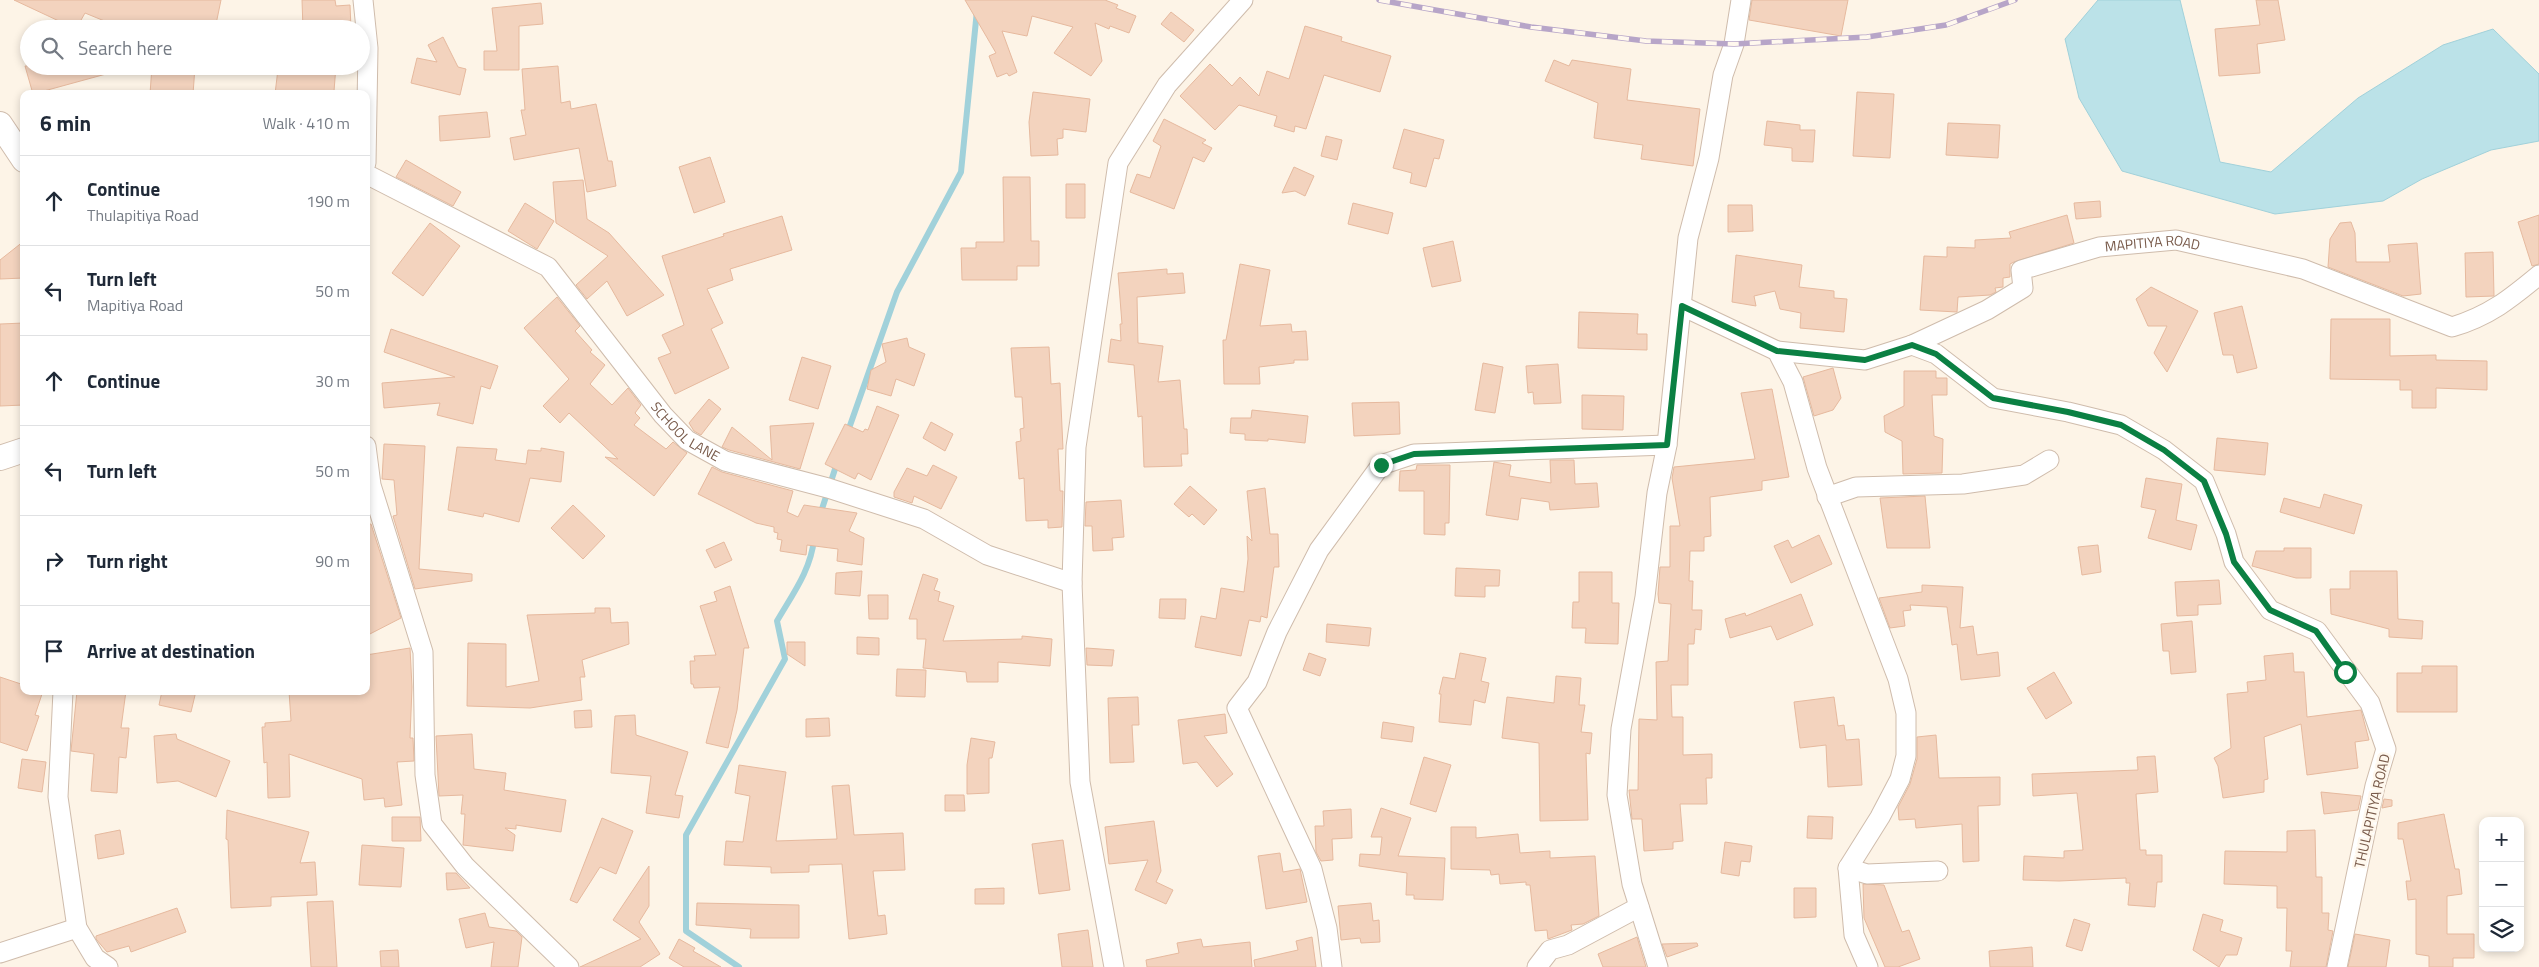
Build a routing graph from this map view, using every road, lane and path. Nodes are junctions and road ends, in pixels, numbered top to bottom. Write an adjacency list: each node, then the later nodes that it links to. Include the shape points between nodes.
1 (363, 0): 4 (street)
2 (1243, 0): 20 (street, via 1167,85 1118,163 1076,447)
3 (1741, 0): 11 (street, via 1734,44 1722,75 1709,158 1688,238)
4 (365, 20)
5 (368, 75): 6 (street)
6 (367, 90)
7 (0, 124): 8 (street)
8 (20, 154)
9 (370, 176): 20 (street, SCHOOL LANE, via 548,267 687,440 726,461 828,488 924,519 987,555)
10 (2539, 275): 12 (street, MAPITIYA ROAD, via 2498,308 2452,327 2303,269 2176,240 2099,247 2021,270 2022,288 1988,310)
11 (1682, 306): 13 (street, MAPITIYA ROAD); 14 (street)
12 (1912, 345): 13 (street, MAPITIYA ROAD, via 1865,360); 34 (street, THULAPITIYA ROAD, via 1936,354 1993,398 2121,425 2164,450 2204,481 2239,569 2270,610 2316,631 2370,703 2386,749 2375,786)
13 (1777, 351): 19 (street, via 1792,382)
14 (1667, 445): 24 (street, via 1657,493 1645,597 1621,729 1617,795); 30 (street, via 1414,454 1381,465 1319,550 1277,632 1257,682 1237,708 1312,869 1327,928)
15 (20, 451): 16 (street)
16 (0, 458)
17 (2048, 460): 19 (street, via 2024,474 1963,484 1856,487)
18 (370, 477): 28 (street, via 423,652 425,776 432,824 465,866)
19 (1827, 497): 22 (street, via 1898,679 1906,714 1906,756 1900,779)
20 (1072, 583): 29 (street, via 1080,782)
21 (63, 695): 25 (street, via 58,797)
22 (1848, 868): 23 (street, via 1867,874); 33 (street, via 1854,935)
23 (1938, 871)
24 (1639, 907): 31 (street, via 1550,950); 32 (street)
25 (77, 928): 26 (street); 27 (street, via 95,958)
26 (0, 953)
27 (108, 967)
28 (569, 967)
29 (1114, 967)
30 (1332, 967)
31 (1538, 967)
32 (1658, 967)
33 (1868, 967)
34 (2337, 967)

